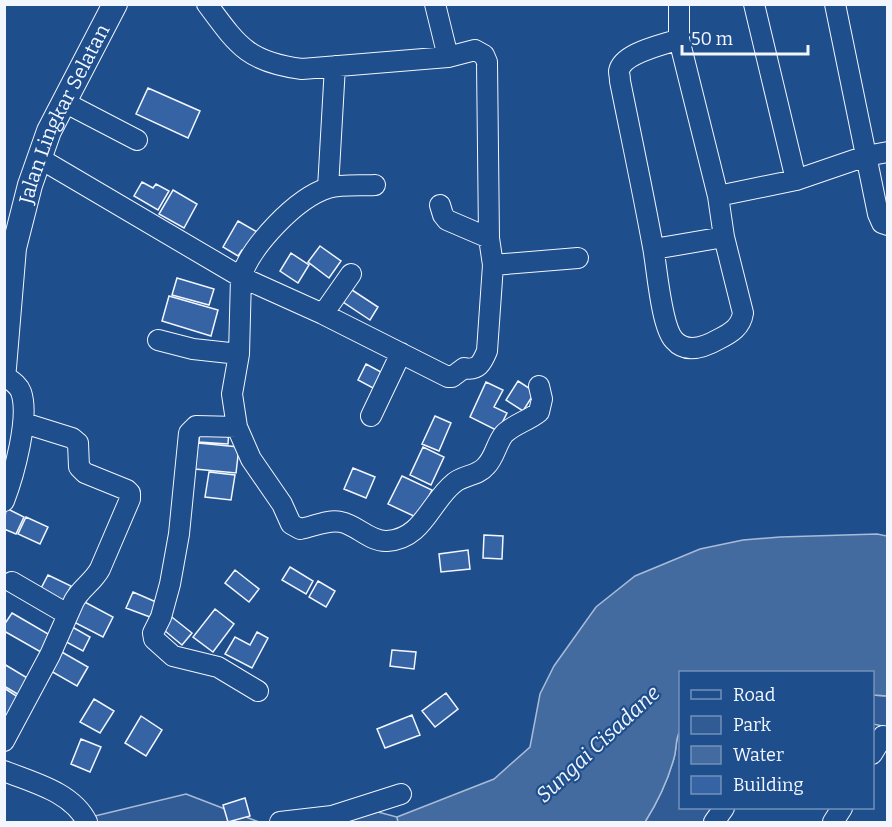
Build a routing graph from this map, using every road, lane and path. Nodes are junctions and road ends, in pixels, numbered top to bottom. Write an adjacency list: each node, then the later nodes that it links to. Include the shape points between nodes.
1 (115, 4): 10 (main road, Jalan Lingkar Selatan)
2 (207, 4): 9 (street, via 235,43 251,55 302,69)
3 (435, 4): 8 (street)
4 (754, 4): 15 (street)
5 (835, 4): 13 (street)
6 (679, 5): 7 (street)
7 (680, 39): 18 (street); 23 (street, via 635,54 619,69)
8 (448, 57): 9 (street); 22 (street, via 475,50 487,62)
9 (335, 66): 17 (street)
10 (64, 102): 11 (street); 14 (main road, Jalan Lingkar Selatan)
11 (137, 140)
12 (888, 152): 13 (street)
13 (866, 156): 15 (street); 20 (street, via 878,214 882,223)
14 (39, 158): 27 (street); 29 (main road, Jalan Lingkar Selatan, via 14,248)
15 (796, 180): 18 (street)
16 (375, 185): 17 (street)
17 (328, 188): 27 (street, via 285,216 255,248)
18 (718, 196): 21 (street)
19 (440, 205): 22 (street, via 447,220)
20 (888, 225)
21 (724, 237): 23 (street); 23 (street, via 741,321 718,339 691,349 681,346 668,332)
22 (489, 238): 25 (street)
23 (654, 249)
24 (578, 258): 25 (street)
25 (493, 265): 31 (street, via 483,362 473,370 458,370 452,377)
26 (351, 274): 28 (street)
27 (241, 277): 28 (street); 32 (street)
28 (323, 314): 31 (street)
29 (6, 338): 33 (main road, Jalan Lingkar Selatan)
30 (158, 339): 32 (street, via 193,349)
31 (401, 353): 36 (street)
32 (239, 354): 38 (street, via 232,394)
33 (4, 368)
34 (4, 375): 37 (street, via 21,393)
35 (539, 386): 38 (street, via 539,412 503,435 486,467 456,481 418,528 402,538 385,541 341,522 300,529 291,524 251,459)
36 (371, 416)
37 (24, 423): 39 (street); 41 (street, via 72,438 78,443 79,467 130,493 96,577 79,592)
38 (237, 427): 42 (street, via 196,426 189,433 179,534 162,617 153,633 154,639 173,656 218,668)
39 (4, 501)
40 (12, 582): 41 (street)
41 (67, 614): 44 (street)
42 (258, 691)
43 (881, 736): 45 (street)
44 (4, 741)
45 (874, 752)
46 (4, 771): 50 (street, via 62,795)
47 (401, 794): 51 (street, via 332,816)
48 (723, 809): 52 (street)
49 (841, 809): 53 (street)
50 (87, 822)
51 (280, 822)
52 (714, 822)
53 (833, 822)

